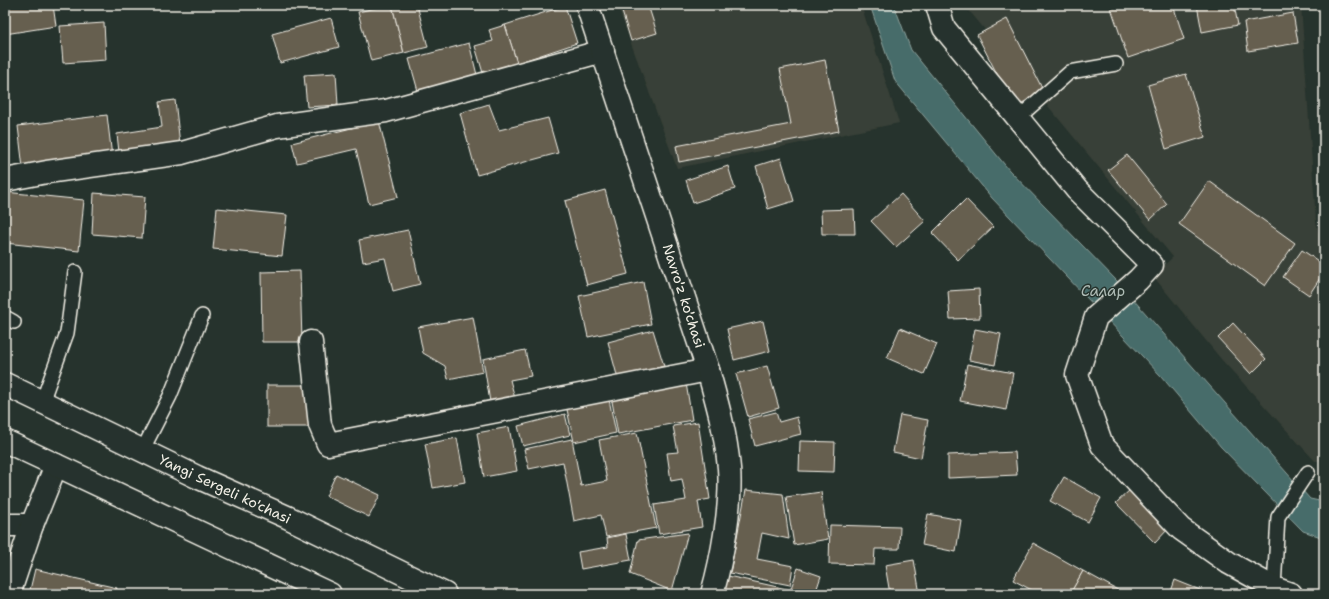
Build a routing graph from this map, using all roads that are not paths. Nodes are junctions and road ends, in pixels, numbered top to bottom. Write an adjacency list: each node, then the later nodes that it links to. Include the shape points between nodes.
1 (587, 5): 3 (street, Navro'z ko'chasi)
2 (937, 5): 5 (street, via 944,28)
3 (603, 51): 6 (street, via 386,111 277,126 182,153); 10 (street, Navro'z ko'chasi)
4 (1116, 64): 5 (lane, via 1070,72)
5 (1018, 118): 19 (street, via 1077,190 1152,265 1096,317 1076,375 1102,444 1181,529 1229,563)
6 (5, 180)
7 (75, 272): 12 (lane, via 67,332)
8 (202, 316): 14 (lane, via 170,396)
9 (311, 342): 10 (street, via 320,425 328,444)
10 (708, 370): 23 (street, Navro'z ko'chasi, via 721,417 729,468 728,510 718,574)
11 (5, 384): 12 (street, Yangi Sergeli ko'chasi)
12 (42, 402): 14 (street, Yangi Sergeli ko'chasi)
13 (5, 441): 15 (street)
14 (142, 451): 22 (street, Yangi Sergeli ko'chasi, via 287,517)
15 (56, 465): 18 (street); 21 (street)
16 (1308, 472): 19 (lane, via 1278,517)
17 (5, 525): 18 (street)
18 (32, 525): 20 (street)
19 (1283, 591)
20 (9, 594)
21 (330, 594)
22 (445, 594)
23 (712, 594)

